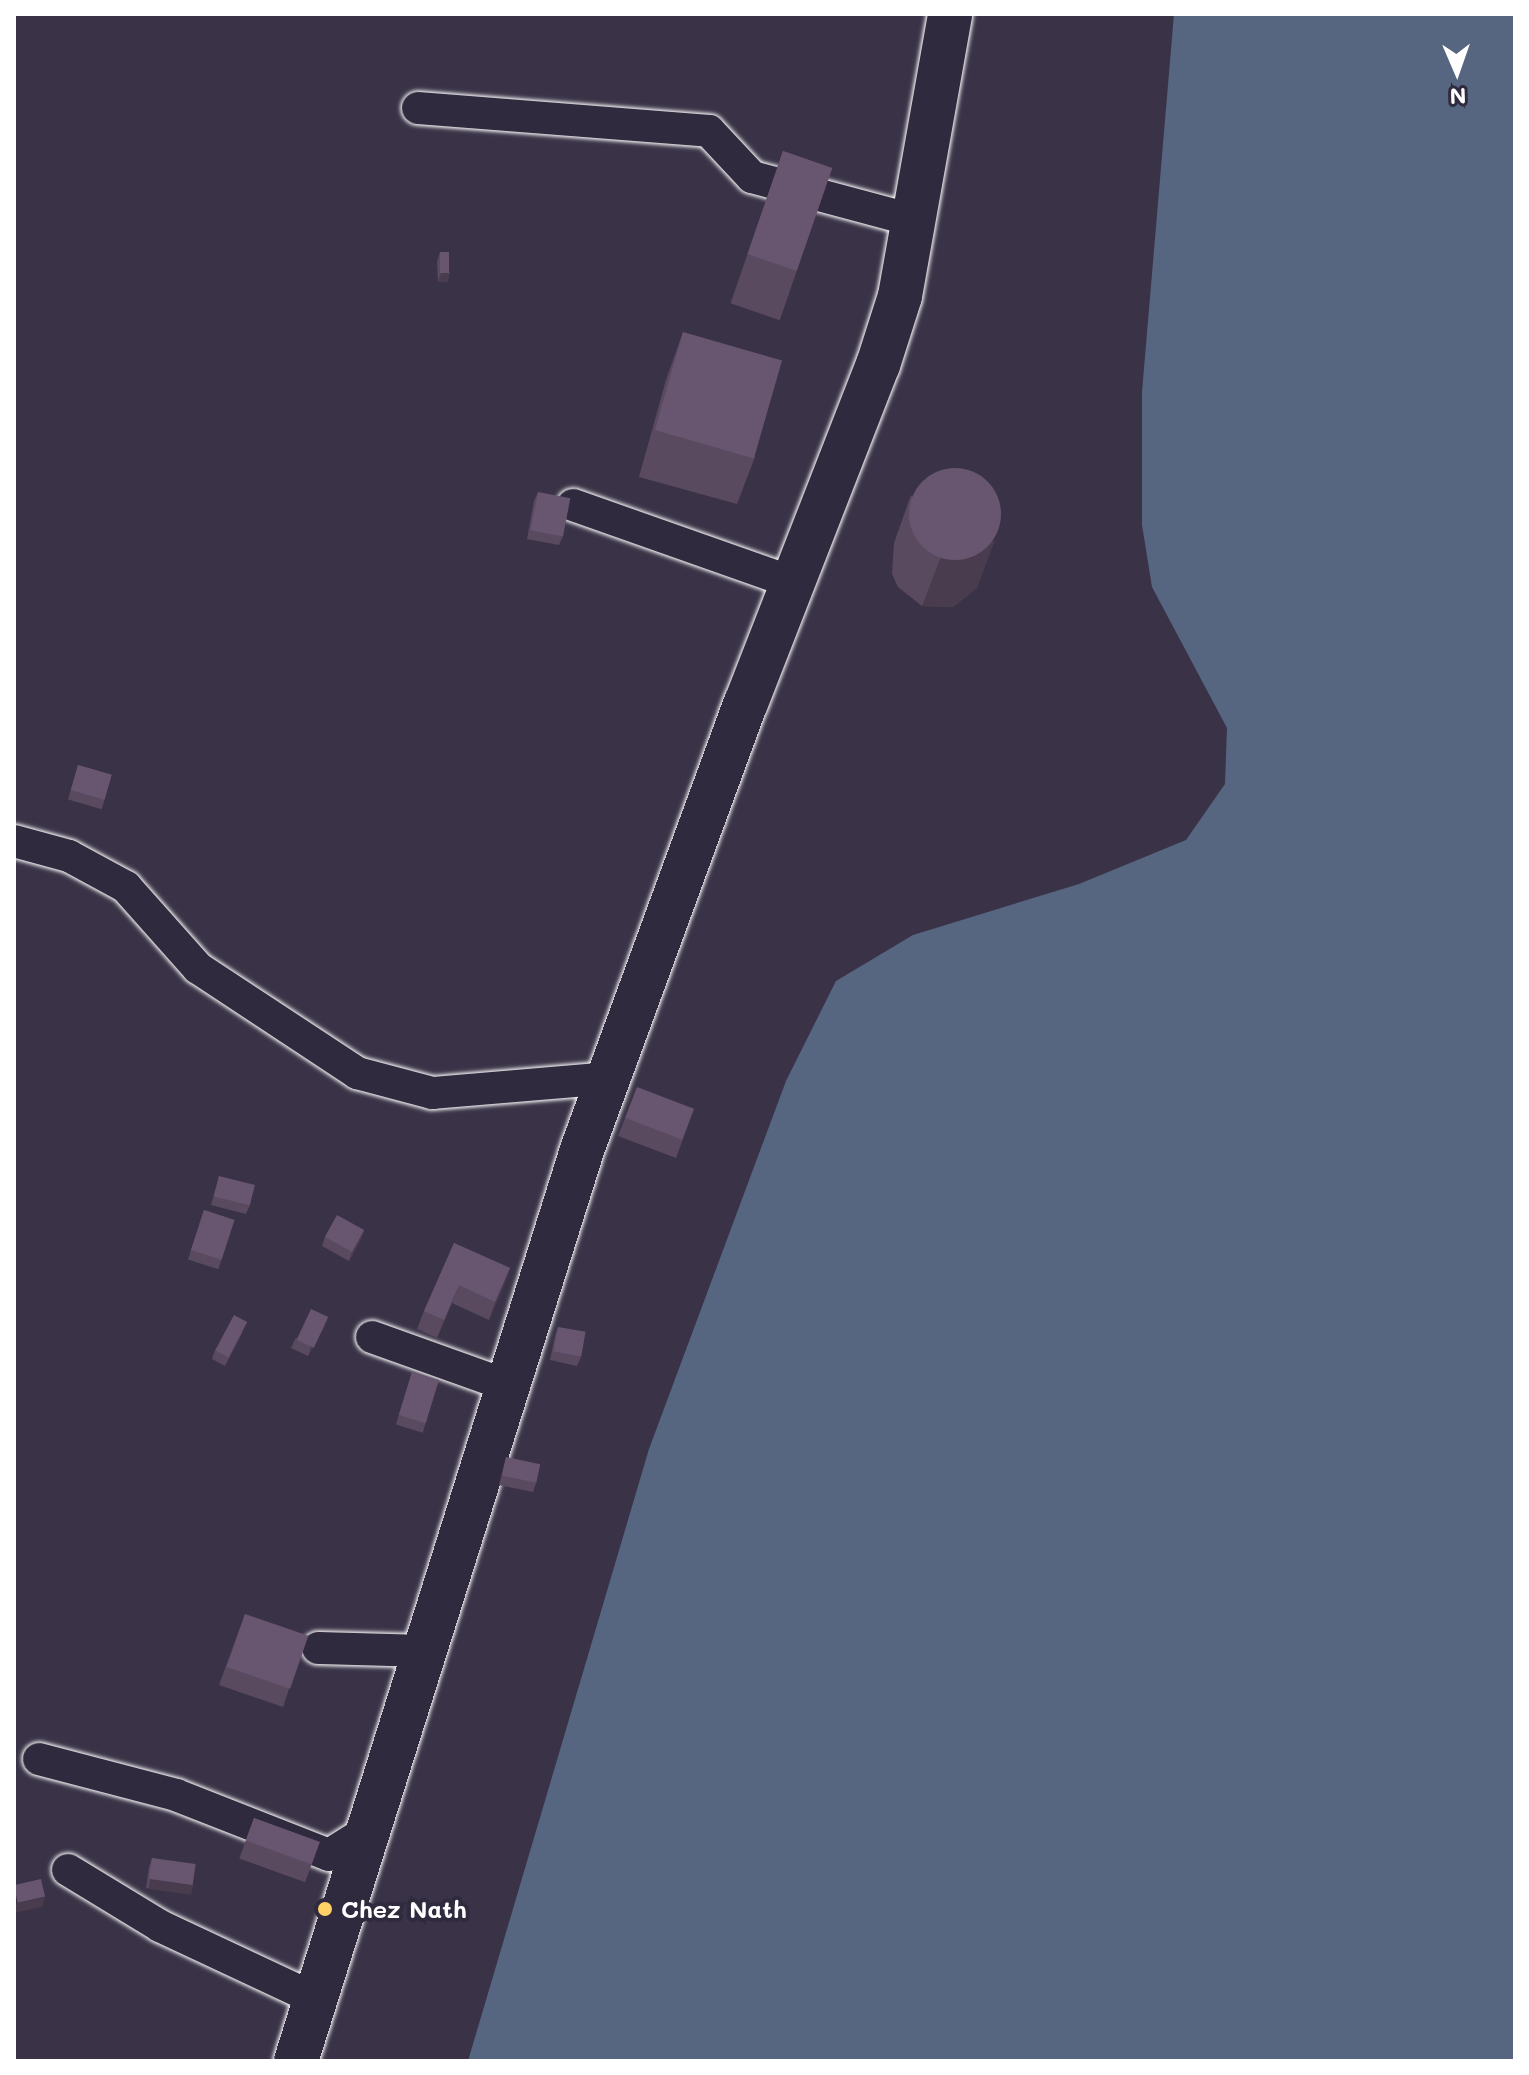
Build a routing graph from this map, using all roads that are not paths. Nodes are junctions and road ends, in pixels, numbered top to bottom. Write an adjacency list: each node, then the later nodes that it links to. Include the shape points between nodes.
1 (950, 14): 3 (main road)
2 (418, 108): 3 (street, via 709,131 752,177)
3 (913, 220): 5 (main road, via 900,296 878,365)
4 (573, 505): 5 (street)
5 (794, 583): 7 (main road)
6 (14, 841): 7 (street, via 69,856 126,887 198,968 357,1073 432,1093)
7 (609, 1078): 9 (main road)
8 (372, 1337): 9 (street)
9 (509, 1386): 11 (main road)
10 (318, 1648): 11 (street)
11 (427, 1651): 13 (main road)
12 (39, 1759): 13 (street, via 176,1795 329,1855)
13 (372, 1828): 15 (main road)
14 (68, 1870): 15 (street, via 160,1926)
15 (314, 1998): 16 (main road)
16 (296, 2061)

